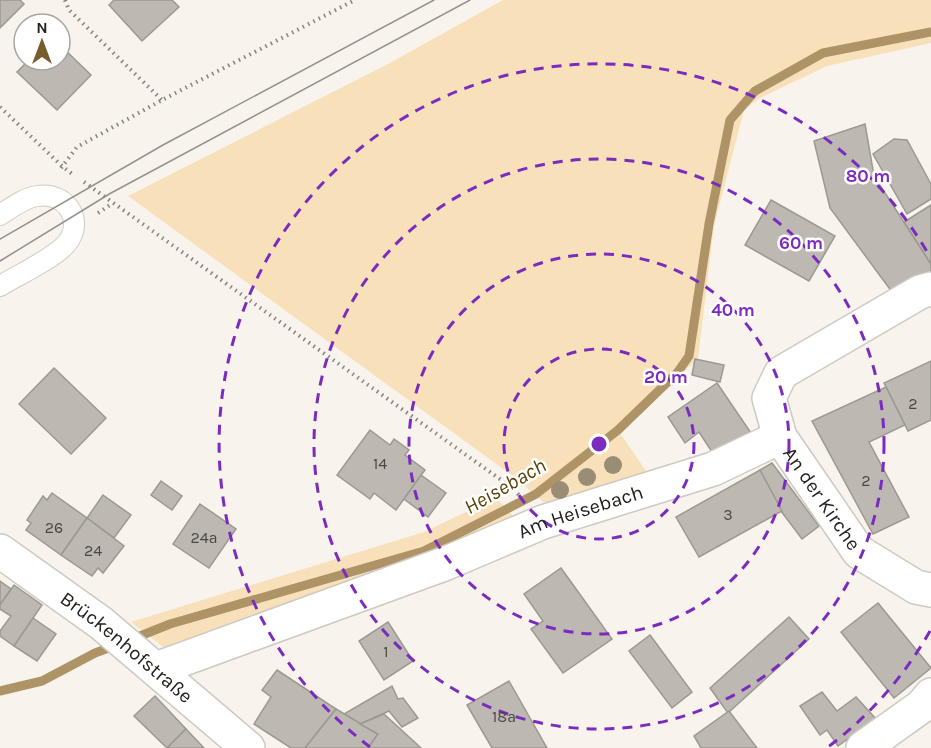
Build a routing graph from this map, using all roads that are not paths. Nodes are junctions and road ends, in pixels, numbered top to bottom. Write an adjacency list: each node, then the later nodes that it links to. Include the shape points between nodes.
1 (0, 215): 2 (lane, via 44,195 64,201 74,215 71,236 58,251)
2 (0, 286)
3 (931, 289): 4 (street, via 781,373 769,398)
4 (780, 437): 6 (street, An der Kirche, via 859,552 916,587); 7 (street, Am Heisebach, via 713,469 543,522 444,564)
5 (0, 551): 7 (street, Brückenhofstraße, via 102,623)
6 (931, 590)
7 (145, 659): 9 (street, Brückenhofstraße)
8 (931, 695): 10 (street, via 922,706)
9 (248, 748)
10 (863, 748)

